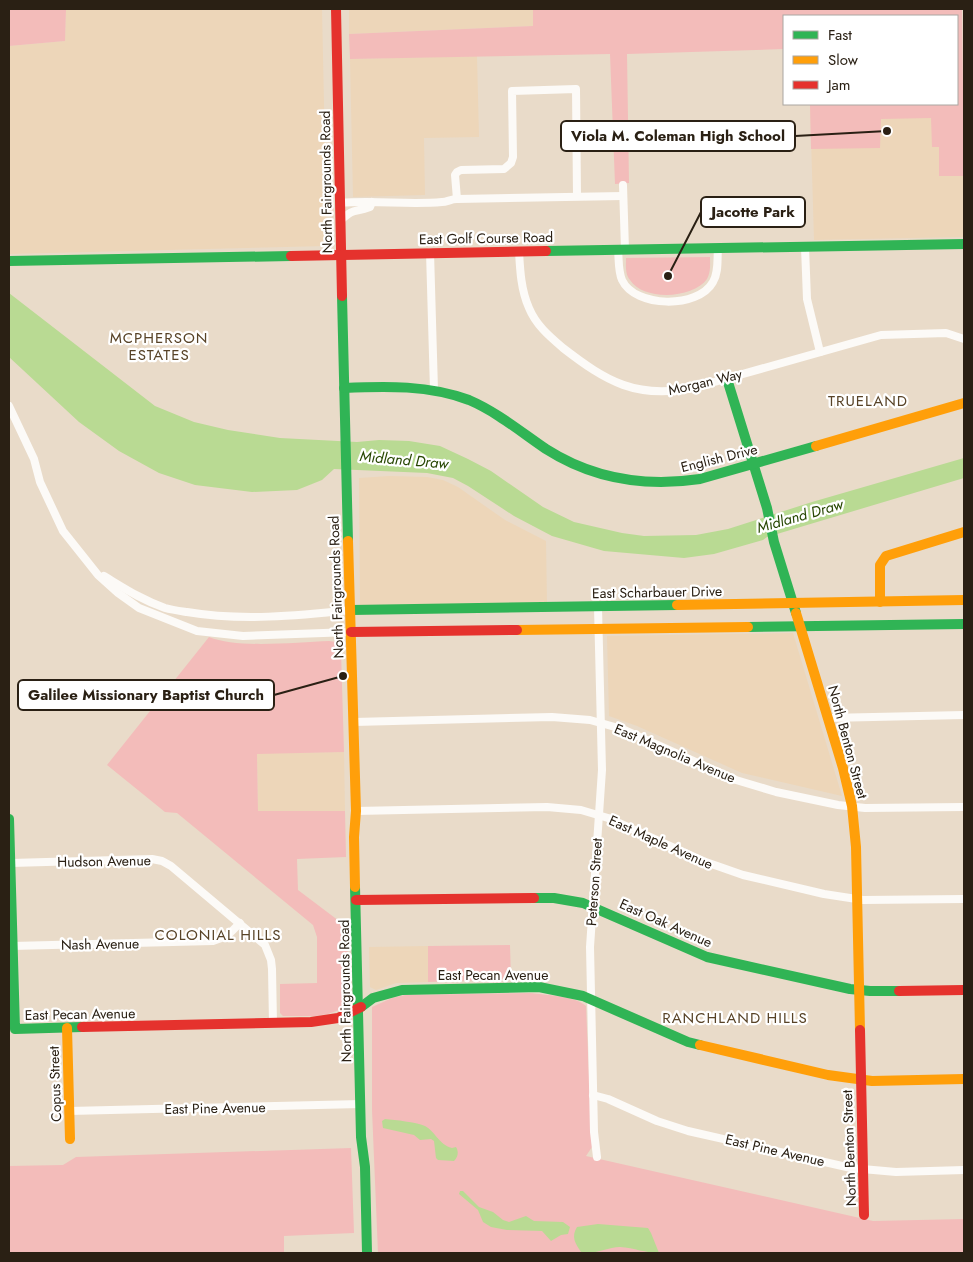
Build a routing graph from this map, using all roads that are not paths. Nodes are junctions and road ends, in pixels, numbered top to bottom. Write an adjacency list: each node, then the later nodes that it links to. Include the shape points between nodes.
1 (336, 9): 7 (street, North Fairgrounds Road)
2 (623, 185): 4 (street)
3 (577, 196): 4 (street); 5 (street); 5 (street, via 576,89 512,91 511,164 504,169 457,172)
4 (623, 196): 12 (street)
5 (456, 198): 6 (street, via 442,202)
6 (372, 202): 7 (street); 8 (street, via 370,207 354,210)
7 (340, 203): 8 (street, North Fairgrounds Road)
8 (340, 221): 15 (street, North Fairgrounds Road)
9 (964, 244): 10 (street, East Golf Course Road)
10 (804, 246): 11 (street, East Golf Course Road); 18 (street, via 807,299)
11 (718, 248): 12 (street, East Golf Course Road); 12 (street, via 717,271 711,285 699,294 674,301 655,300 628,289 621,277)
12 (621, 250): 13 (street, East Golf Course Road)
13 (519, 251): 14 (street, East Golf Course Road); 19 (street, Morgan Way, via 523,291 538,325 604,377 632,388 661,392)
14 (430, 252): 15 (street, East Golf Course Road); 21 (street)
15 (341, 254): 16 (street, East Golf Course Road); 20 (street, North Fairgrounds Road)
16 (9, 261)
17 (964, 338): 18 (street, Morgan Way, via 946,333 886,335)
18 (820, 352): 19 (street, Morgan Way)
19 (727, 379): 24 (street, North Benton Street)
20 (344, 388): 21 (street, English Drive); 31 (street, North Fairgrounds Road)
21 (434, 390): 24 (street, English Drive, via 486,409 569,462 615,478 649,483 675,482)
22 (964, 403): 24 (street, English Drive)
23 (9, 406): 26 (street, via 63,531)
24 (752, 465): 29 (street, North Benton Street)
25 (964, 532): 28 (street, via 886,556 880,565)
26 (92, 568): 31 (street, via 141,599 167,609 203,615 260,616); 35 (street, via 139,608 197,631 243,636)
27 (964, 600): 28 (street, East Scharbauer Drive)
28 (880, 602): 29 (street, East Scharbauer Drive)
29 (793, 604): 30 (street, East Scharbauer Drive); 33 (street, North Benton Street)
30 (598, 607): 31 (street, East Scharbauer Drive); 34 (street, Peterson Street)
31 (351, 610): 35 (street, North Fairgrounds Road)
32 (964, 624): 33 (street)
33 (800, 626): 34 (street); 37 (street, North Benton Street)
34 (599, 630): 35 (street); 39 (street, Peterson Street)
35 (352, 632): 38 (street, North Fairgrounds Road)
36 (964, 715): 37 (street)
37 (828, 718): 40 (street, North Benton Street)
38 (354, 722): 39 (street, East Magnolia Avenue, via 567,717); 42 (street, North Fairgrounds Road)
39 (601, 722): 40 (street, East Magnolia Avenue, via 740,781 804,798); 43 (street, Peterson Street)
40 (852, 806): 41 (street, East Magnolia Avenue); 47 (street, North Benton Street)
41 (964, 807)
42 (356, 811): 43 (street, East Maple Avenue, via 547,807); 48 (street, North Fairgrounds Road)
43 (600, 815): 47 (street, East Maple Avenue, via 724,870); 49 (street, Peterson Street)
44 (9, 819): 45 (street)
45 (11, 863): 50 (street, Hudson Avenue, via 152,859 173,867); 51 (street)
46 (964, 898): 47 (street, East Maple Avenue)
47 (857, 899): 52 (street, North Benton Street)
48 (356, 900): 49 (street, East Oak Avenue, via 539,897); 55 (street, North Fairgrounds Road)
49 (592, 907): 52 (street, East Oak Avenue, via 707,957); 54 (street, Peterson Street)
50 (240, 923): 51 (street, Nash Avenue, via 227,936 213,941); 56 (street, Hudson Avenue, via 262,941 268,952 272,969)
51 (12, 946): 57 (street, East Pecan Avenue, via 15,1029)
52 (859, 990): 53 (street, East Oak Avenue); 59 (street, North Benton Street)
53 (964, 990)
54 (590, 1000): 55 (street, East Pecan Avenue, via 554,989 531,987 412,989 375,997); 59 (street, East Pecan Avenue, via 696,1044); 60 (street, Peterson Street)
55 (359, 1008): 56 (street, East Pecan Avenue, via 328,1020); 61 (street, North Fairgrounds Road)
56 (273, 1023): 57 (street, East Pecan Avenue)
57 (67, 1028): 62 (street, Copus Street)
58 (964, 1079): 59 (street, East Pecan Avenue)
59 (861, 1080): 65 (street, North Benton Street)
60 (593, 1095): 64 (street, Peterson Street); 65 (street, East Pine Avenue, via 657,1122 688,1131)
61 (360, 1104): 62 (street, East Pine Avenue); 68 (street, North Fairgrounds Road)
62 (69, 1111): 63 (street, Copus Street)
63 (70, 1139)
64 (597, 1157)
65 (863, 1169): 66 (street, East Pine Avenue, via 896,1172); 67 (street, North Benton Street)
66 (964, 1170)
67 (864, 1215)
68 (367, 1253)

